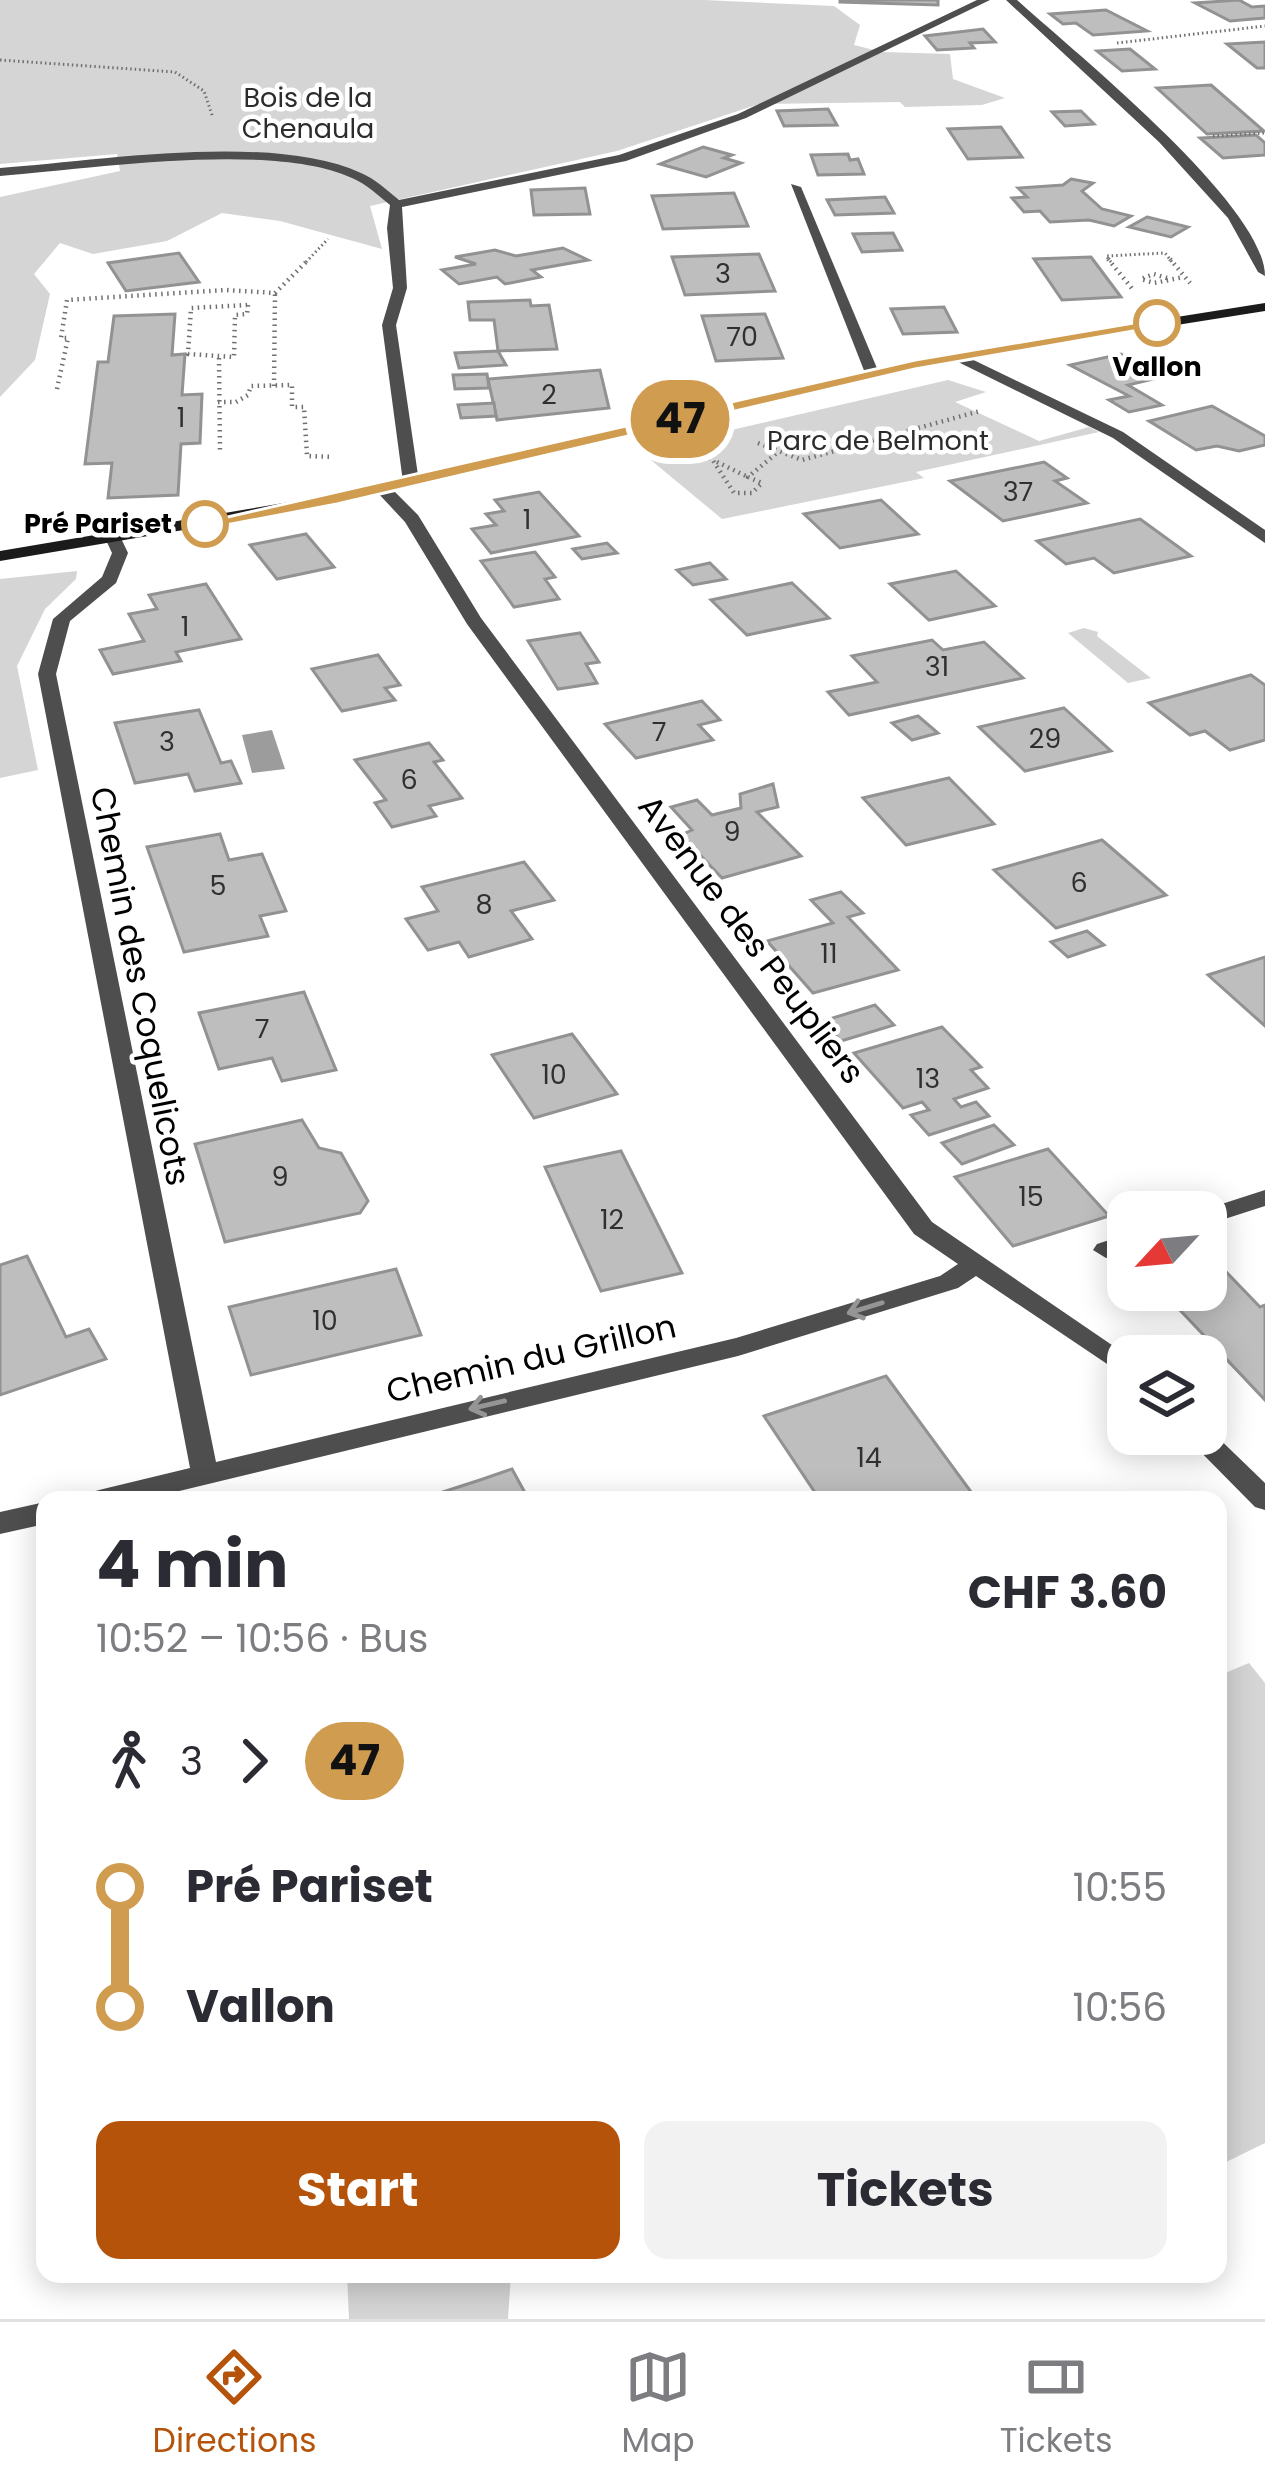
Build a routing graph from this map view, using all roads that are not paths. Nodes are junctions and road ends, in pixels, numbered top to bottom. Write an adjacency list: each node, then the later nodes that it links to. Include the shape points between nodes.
1 (985, 0): 5 (street, via 742,116 622,158)
2 (1011, 0): 6 (street, via 1163,139 1234,216)
3 (0, 172): 5 (street, via 227,158 288,162 349,172)
4 (795, 187): 9 (street)
5 (396, 204): 10 (street, via 400,288 389,325)
6 (1265, 272)
7 (1265, 307): 8 (street)
8 (957, 356): 9 (street); 13 (street, via 1118,435)
9 (872, 374): 10 (street)
10 (411, 482): 11 (street)
11 (383, 489): 12 (street); 17 (street, Avenue des Peupliers, via 870,1160 923,1228)
12 (113, 538): 14 (street); 20 (street, Chemin des Coquelicots, via 120,553 110,579 62,619 47,674)
13 (1265, 538)
14 (0, 556)
15 (1265, 1198): 16 (street)
16 (1227, 1210)
17 (973, 1266): 18 (street, Avenue des Peupliers); 20 (street, Chemin du Grillon, one-way to 20, via 949,1282 738,1347)
18 (1107, 1355)
19 (1219, 1455): 22 (street)
20 (204, 1472): 21 (street, Chemin du Grillon)
21 (133, 1491)
22 (1265, 1500)
23 (36, 1515): 24 (street)
24 (0, 1523)

